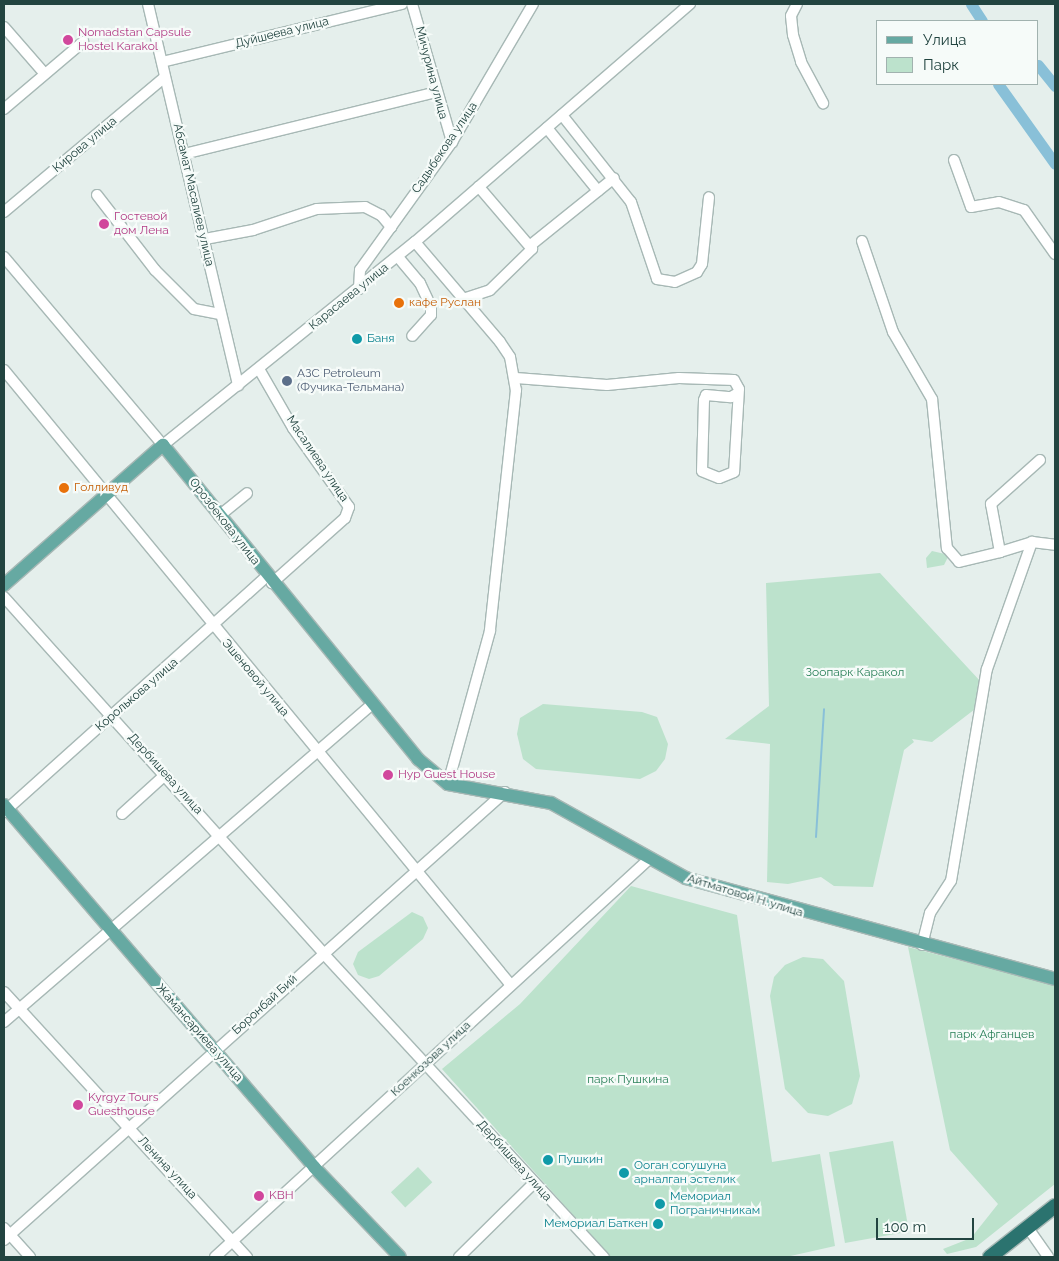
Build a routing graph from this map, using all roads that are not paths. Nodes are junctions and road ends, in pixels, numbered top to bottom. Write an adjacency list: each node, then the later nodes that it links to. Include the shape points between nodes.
1 (148, 4): 9 (street, Абсамат Масалиев улица)
2 (402, 4): 9 (street, Дуйшеева улица)
3 (412, 4): 12 (street, Мичурина улица)
4 (533, 4): 17 (street, Садыбекова улица)
5 (690, 4): 15 (street, Карасаева улица)
6 (797, 4): 13 (street, via 791,16 793,35 801,62)
7 (4, 27): 10 (street)
8 (83, 42): 10 (street)
9 (162, 62): 11 (street, Абсамат Масалиев улица)
10 (45, 74): 14 (street)
11 (166, 77): 18 (street, Абсамат Масалиев улица); 25 (street, Кирова улица)
12 (437, 92): 17 (street, Мичурина улица); 18 (street)
13 (822, 103)
14 (4, 109)
15 (562, 115): 16 (street, Карасаева улица); 20 (street)
16 (547, 128): 21 (street, Карасаева улица); 22 (street)
17 (452, 142): 26 (street, Садыбекова улица)
18 (184, 154): 27 (street, Абсамат Масалиев улица)
19 (954, 160): 31 (street, via 972,207 999,202 1024,210)
20 (614, 178): 22 (street); 24 (street, via 638,218 652,273 668,282 684,279 702,264)
21 (479, 187): 29 (street, Карасаева улица); 30 (street)
22 (598, 191): 30 (street)
23 (97, 195): 36 (street, via 155,270 194,309)
24 (709, 197)
25 (4, 212)
26 (391, 227): 27 (street, via 381,215 365,207 317,209 252,230); 34 (street, Садыбекова улица, via 360,270)
27 (205, 239): 36 (street, Абсамат Масалиев улица)
28 (862, 241): 50 (street, via 893,332 932,399 947,548 959,562)
29 (415, 242): 33 (street, Карасаева улица); 35 (street)
30 (532, 244): 35 (street, via 527,257 490,290)
31 (1055, 254)
32 (4, 256): 43 (street, Орозбекова улица)
33 (398, 257): 34 (street, Карасаева улица); 37 (street, via 420,283 431,308 431,315)
34 (359, 289): 38 (street, Карасаева улица)
35 (466, 298): 40 (street, via 500,342)
36 (219, 314): 41 (street, Абсамат Масалиев улица)
37 (412, 336)
38 (259, 369): 41 (street, Карасаева улица); 51 (street, Масалиева улица, via 293,428 349,507 345,518)
39 (4, 370): 46 (street, Эшеновой улица)
40 (516, 378): 42 (street, via 632,385 654,379 729,378 738,384); 59 (street, via 490,631)
41 (238, 386): 43 (street, Карасаева улица)
42 (738, 393): 42 (street, via 705,397 702,470 709,477 726,478 734,472)
43 (163, 445): 46 (main road, Карасаева улица); 47 (main road, Орозбекова улица)
44 (1040, 460): 50 (street, via 990,504)
45 (248, 494): 47 (street)
46 (104, 495): 52 (main road, Карасаева улица); 54 (street, Эшеновой улица)
47 (219, 516): 51 (main road, Орозбекова улица)
48 (1032, 542): 49 (street); 50 (street); 67 (street, via 987,668 951,881 930,912)
49 (1055, 545)
50 (1000, 552)
51 (270, 580): 54 (street, Королькова улица); 55 (main road, Орозбекова улица)
52 (4, 585)
53 (4, 597): 56 (street, Дербишева улица)
54 (214, 628): 56 (street, Королькова улица); 57 (street, Эшеновой улица)
55 (373, 704): 57 (street); 59 (main road, Орозбекова улица, via 418,759)
56 (112, 716): 58 (street, Дербишева улица); 61 (street, Королькова улица)
57 (317, 752): 63 (street); 65 (street, Эшеновой улица)
58 (166, 775): 62 (street); 63 (street, Дербишева улица)
59 (448, 784): 60 (main road, Айтматовой Н. улица)
60 (505, 792): 64 (main road, Айтматовой Н. улица, via 551,803); 65 (street, Боронбай Бий)
61 (5, 809): 66 (main road, Жамансариева улица)
62 (122, 814)
63 (220, 835): 66 (street); 68 (street, Дербишева улица)
64 (647, 860): 67 (main road, Айтматовой Н. улица, via 686,878); 70 (street, Коенкозова улица)
65 (416, 871): 68 (street, Боронбай Бий); 70 (street, Эшеновой улица)
66 (111, 930): 72 (street); 74 (main road, Жамансариева улица)
67 (922, 945): 69 (main road, Айтматовой Н. улица)
68 (323, 953): 74 (street, Боронбай Бий); 75 (street, Дербишева улица)
69 (1055, 979)
70 (510, 984): 75 (street, Коенкозова улица)
71 (4, 992): 72 (street, Ленина улица)
72 (19, 1009): 73 (street); 76 (street, Ленина улица)
73 (4, 1022)
74 (214, 1051): 76 (street, Боронбай Бий); 77 (main road, Жамансариева улица)
75 (427, 1063): 77 (street, Коенкозова улица); 78 (street, Дербишева улица)
76 (129, 1127): 81 (street, Боронбай Бий); 82 (street, Ленина улица)
77 (314, 1166): 82 (street, Коенкозова улица); 86 (main road, Жамансариева улица)
78 (533, 1184): 87 (street); 88 (street, Дербишева улица)
79 (1055, 1206): 80 (highway)
80 (1028, 1228): 89 (highway); 90 (street)
81 (6, 1234): 83 (street)
82 (233, 1240): 84 (street, Коенкозова улица); 85 (street, Ленина улица)
83 (30, 1257)
84 (215, 1257)
85 (247, 1257)
86 (400, 1257)
87 (459, 1257)
88 (604, 1257)
89 (990, 1257)
90 (1048, 1257)

